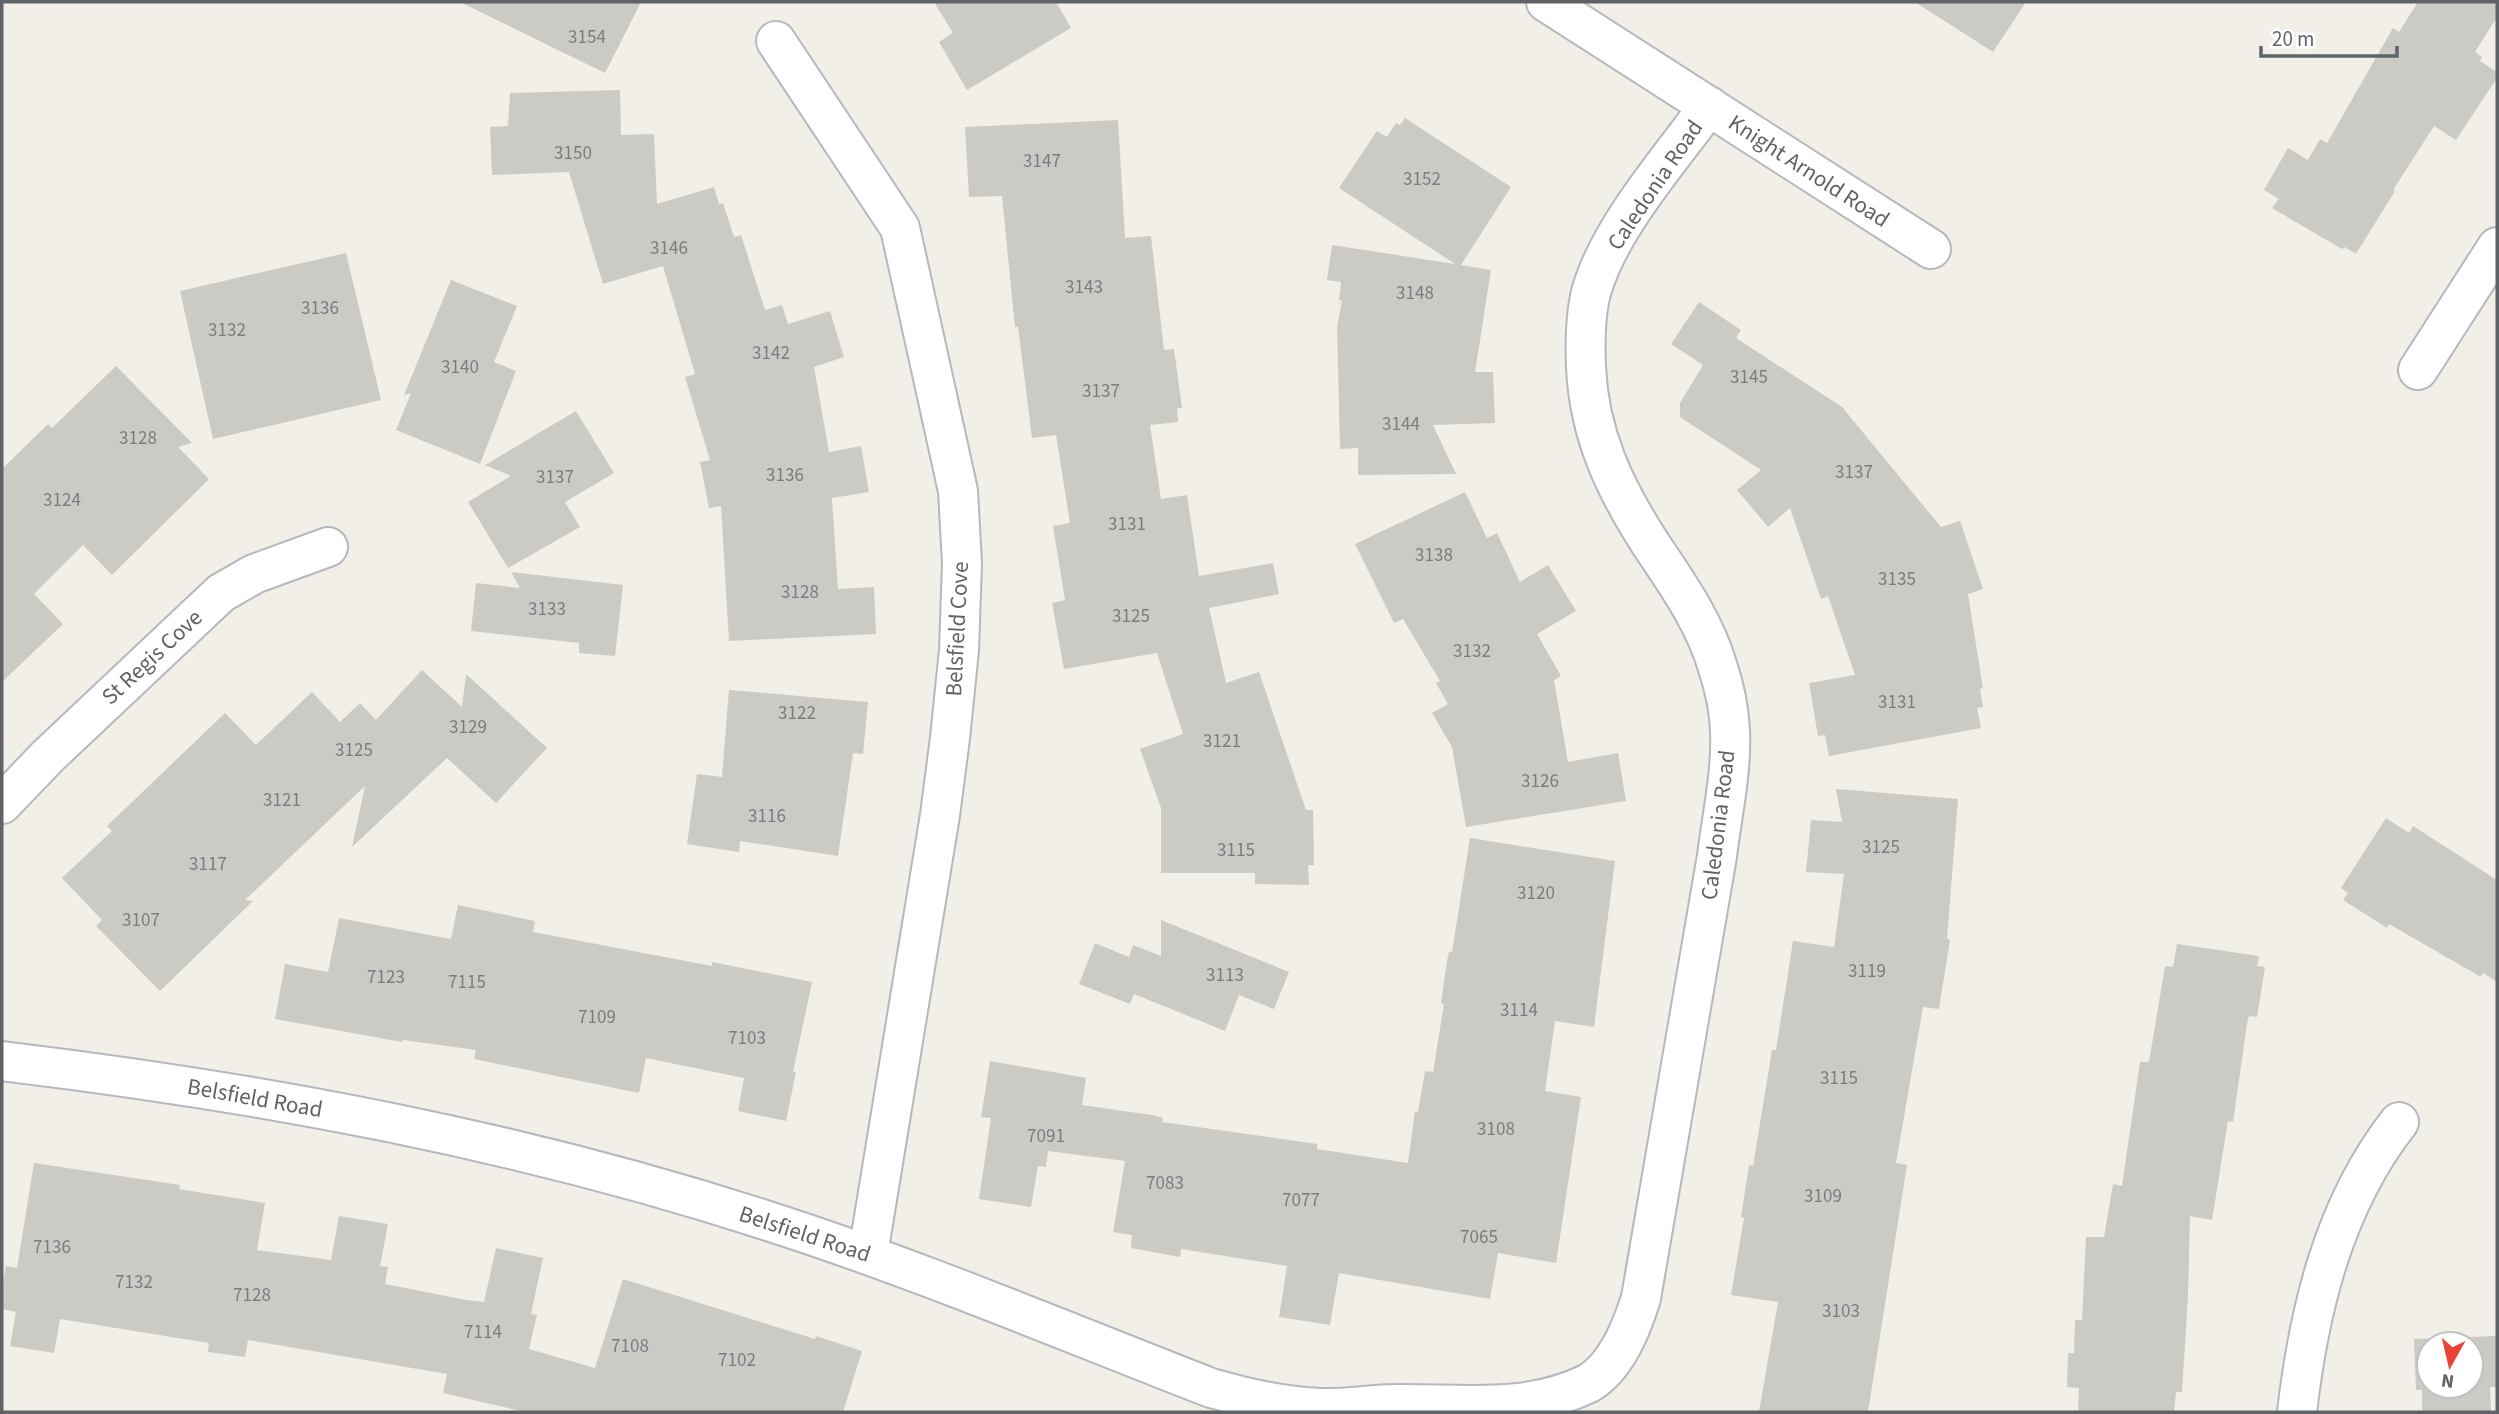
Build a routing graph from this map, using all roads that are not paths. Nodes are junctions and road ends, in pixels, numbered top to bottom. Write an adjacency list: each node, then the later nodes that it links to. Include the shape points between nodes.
1 (1546, 2): 3 (street, Knight Arnold Road)
2 (776, 41): 11 (street, Belsfield Cove, via 900,228 958,491 962,563 950,738)
3 (1709, 106): 5 (street, Knight Arnold Road); 12 (street, Caledonia Road, via 1617,232 1593,284 1585,341 1587,395 1596,436 1648,540 1694,609 1718,667 1730,729 1717,856 1641,1298 1619,1353)
4 (2497, 247): 6 (street)
5 (1931, 250)
6 (2418, 370)
7 (328, 547): 8 (street, St Regis Cove, via 254,574 221,593)
8 (2, 804)
9 (2, 1061): 11 (street, Belsfield Road, via 209,1089 400,1124 654,1187)
10 (2399, 1122): 13 (street, via 2358,1184 2334,1241 2316,1302)
11 (868, 1254): 12 (street, Belsfield Road, via 1211,1388 1266,1404 1324,1409 1395,1404 1522,1407 1549,1401)
12 (1591, 1381)
13 (2297, 1412)

